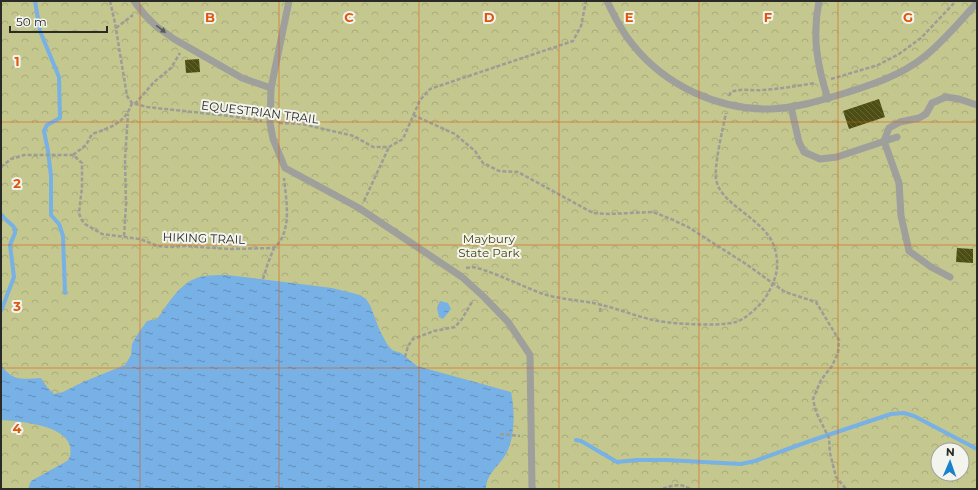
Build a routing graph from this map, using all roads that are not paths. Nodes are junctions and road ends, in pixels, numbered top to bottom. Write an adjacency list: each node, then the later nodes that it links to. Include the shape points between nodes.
1 (134, 1): 6 (lane, one-way to 6, via 156,26 174,39 242,78)
2 (288, 1): 6 (lane)
3 (606, 1): 9 (lane, via 632,45 675,83 699,96 728,104 756,108)
4 (819, 1): 7 (lane, via 815,46)
5 (977, 2): 7 (lane, via 924,57 868,86)
6 (271, 88): 13 (lane, via 270,123 273,139 285,168 359,208 459,276 508,322 530,355)
7 (828, 99): 9 (lane)
8 (977, 105): 11 (lane, via 946,97 932,103 923,116 889,128)
9 (791, 107): 11 (lane, via 799,142 804,152 820,159 837,157)
10 (897, 137): 11 (lane)
11 (884, 141): 12 (lane, via 900,183 901,216 909,251 930,267)
12 (950, 277)
13 (533, 489)

